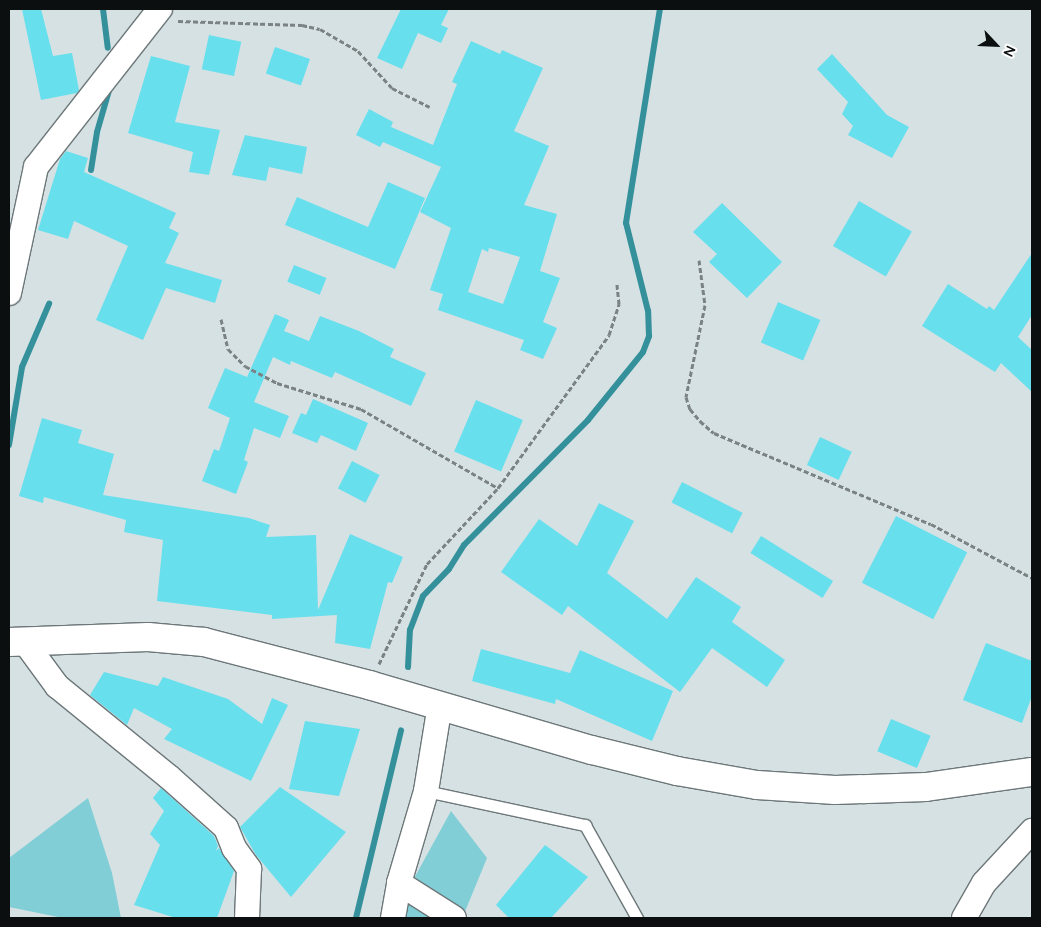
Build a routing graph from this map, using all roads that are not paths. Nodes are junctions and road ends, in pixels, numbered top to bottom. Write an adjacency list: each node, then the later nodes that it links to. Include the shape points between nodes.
1 (155, 14): 2 (street, via 36,167)
2 (9, 293)
3 (16, 642): 4 (street, via 148,637 204,642); 9 (street, via 58,686 226,828 234,848 249,869)
4 (440, 705): 5 (street, via 639,762 757,785 835,790 926,787); 6 (street)
5 (1032, 772)
6 (426, 791): 8 (street); 12 (lane, via 585,825)
7 (1032, 831): 13 (street, via 984,883)
8 (399, 883): 10 (street); 11 (street)
9 (247, 918)
10 (393, 918)
11 (454, 918)
12 (637, 918)
13 (964, 918)

